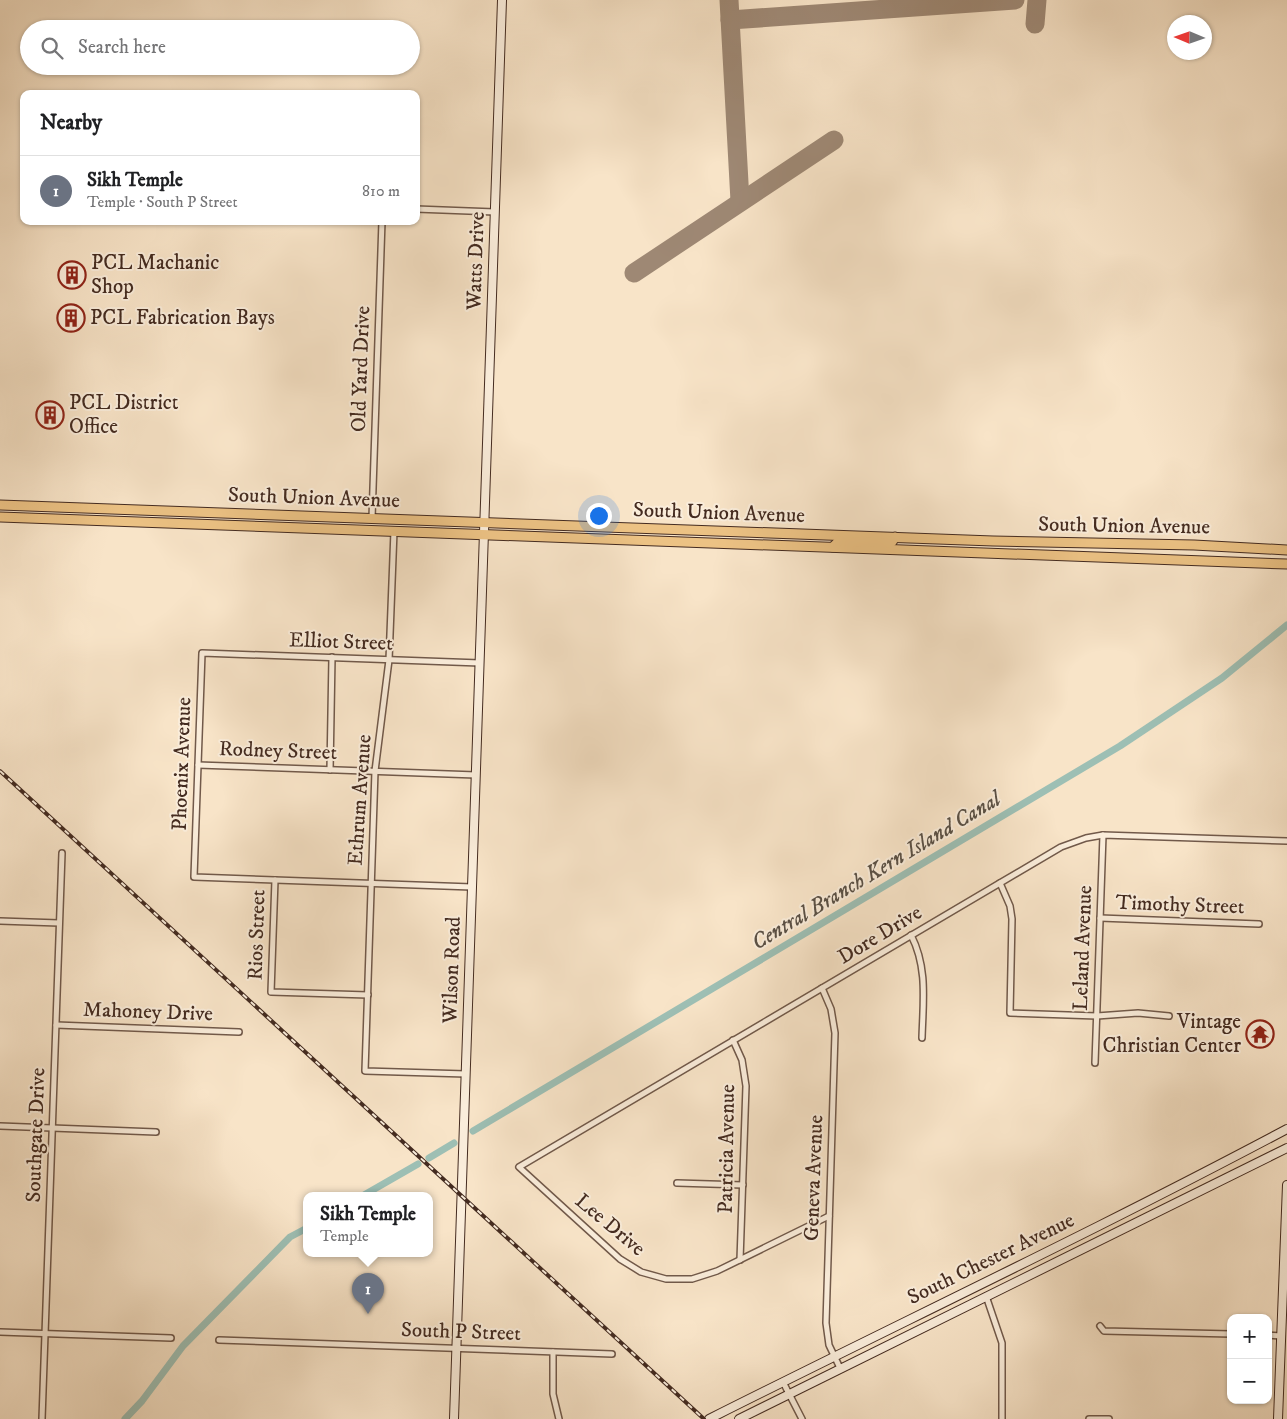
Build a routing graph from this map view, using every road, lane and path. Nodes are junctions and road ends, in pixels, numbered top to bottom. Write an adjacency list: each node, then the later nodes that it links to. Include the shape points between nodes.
1 (502, 0): 3 (street, Watts Drive)
2 (420, 209): 3 (street)
3 (495, 212): 16 (street, Watts Drive)
4 (382, 225): 13 (street, Old Yard Drive)
5 (0, 504): 6 (main road, South Union Avenue)
6 (19, 505): 7 (main road, South Union Avenue); 9 (main road, via 12,510)
7 (86, 508): 8 (main road, South Union Avenue); 12 (main road, via 44,513)
8 (156, 510): 10 (main road, South Union Avenue); 14 (main road, via 152,516 107,515)
9 (0, 511)
10 (230, 513): 13 (main road, South Union Avenue); 15 (main road, via 220,519 168,518)
11 (0, 517): 12 (main road, South Union Avenue)
12 (37, 518): 14 (main road, South Union Avenue)
13 (372, 518): 16 (main road, South Union Avenue)
14 (99, 520): 15 (main road, South Union Avenue)
15 (160, 522): 18 (main road, South Union Avenue)
16 (484, 522): 17 (main road, South Union Avenue); 19 (street, Wilson Road)
17 (695, 530): 20 (main road, South Union Avenue); 22 (main road)
18 (394, 531): 19 (main road, South Union Avenue); 31 (street, Ethrum Avenue)
19 (484, 534): 22 (main road, South Union Avenue); 32 (street, Wilson Road)
20 (895, 537): 21 (main road, South Union Avenue); 24 (main road, via 888,543 839,541)
21 (992, 540): 23 (main road, South Union Avenue); 25 (main road, via 982,545 938,545)
22 (694, 542): 24 (main road, South Union Avenue)
23 (1096, 544): 26 (main road, South Union Avenue); 27 (main road)
24 (833, 547): 25 (main road, South Union Avenue)
25 (921, 550): 27 (main road, South Union Avenue)
26 (1287, 550)
27 (1096, 557): 28 (main road, South Union Avenue)
28 (1287, 564)
29 (202, 653): 30 (street, Elliot Street); 33 (street, Phoenix Avenue)
30 (332, 657): 31 (street, Elliot Street); 34 (street)
31 (389, 660): 32 (street, Elliot Street); 35 (street, Ethrum Avenue)
32 (480, 663): 36 (street, Wilson Road)
33 (198, 765): 34 (street, Rodney Street); 40 (street, Phoenix Avenue, via 194,877)
34 (330, 770): 35 (street, Rodney Street)
35 (375, 771): 36 (street, Rodney Street); 41 (street, Ethrum Avenue)
36 (476, 775): 43 (street, Wilson Road)
37 (1103, 835): 38 (street, Dore Drive); 42 (street, Dore Drive, via 1061,847); 44 (street, Leland Avenue)
38 (1287, 841)
39 (62, 853): 46 (street, Southgate Drive)
40 (275, 880): 41 (street); 50 (street, Rios Street, via 271,992)
41 (372, 883): 43 (street); 50 (street, Ethrum Avenue)
42 (1000, 883): 48 (street, Dore Drive); 51 (street, via 1012,919 1010,1013)
43 (472, 887): 58 (street, Wilson Road)
44 (1100, 918): 47 (street, Timothy Street); 51 (street, Leland Avenue)
45 (0, 921): 46 (street)
46 (59, 923): 53 (street, Southgate Drive)
47 (1259, 924)
48 (911, 935): 49 (street, Dore Drive); 55 (street, via 924,973)
49 (822, 988): 56 (street, Dore Drive); 68 (street, Geneva Avenue, via 831,1009 835,1033)
50 (368, 995): 58 (street, Ethrum Avenue, via 365,1071)
51 (1096, 1016): 52 (street, via 1138,1013); 57 (street, Leland Avenue)
52 (1169, 1016)
53 (56, 1025): 54 (street, Mahoney Drive); 60 (street, Southgate Drive)
54 (238, 1032)
55 (922, 1038)
56 (733, 1040): 64 (street, Dore Drive); 66 (street, Patricia Avenue, via 742,1060 746,1086)
57 (1095, 1063)
58 (466, 1074): 80 (street, Wilson Road)
59 (0, 1126): 60 (street)
60 (52, 1128): 62 (street); 74 (street, Southgate Drive)
61 (1287, 1129): 83 (street, South Chester Avenue, via 1188,1182)
62 (156, 1132)
63 (1287, 1148): 71 (street, South Chester Avenue)
64 (519, 1166): 69 (street, Lee Drive, via 620,1259 641,1272 666,1279 692,1279 717,1272)
65 (677, 1183): 66 (street)
66 (743, 1185): 69 (street, Patricia Avenue)
67 (1287, 1185): 70 (street)
68 (829, 1216): 69 (street, Lee Drive); 83 (street, Geneva Avenue, via 826,1323)
69 (740, 1260)
70 (1285, 1275): 77 (street)
71 (986, 1296): 84 (street, South Chester Avenue); 93 (street, via 1002,1343)
72 (1100, 1326): 75 (street, via 1104,1331)
73 (0, 1332): 74 (street)
74 (45, 1334): 78 (street); 87 (street, Southgate Drive)
75 (1227, 1334)
76 (1272, 1336): 77 (street)
77 (1280, 1336): 96 (street)
78 (171, 1338)
79 (219, 1340): 80 (street, South P Street)
80 (456, 1348): 81 (street, South P Street); 88 (street, Wilson Road)
81 (553, 1352): 82 (street, South P Street); 89 (street, via 553,1394)
82 (612, 1354)
83 (834, 1356): 84 (street, Geneva Avenue); 85 (street, South Chester Avenue)
84 (840, 1368): 86 (street, South Chester Avenue)
85 (783, 1382): 86 (street); 90 (street, South Chester Avenue)
86 (789, 1394): 91 (street, South Chester Avenue); 92 (street)
87 (42, 1419)
88 (454, 1419)
89 (560, 1419)
90 (710, 1419)
91 (739, 1419)
92 (802, 1419)
93 (1002, 1419)
94 (1089, 1419): 95 (street)
95 (1109, 1419)
96 (1278, 1419)

